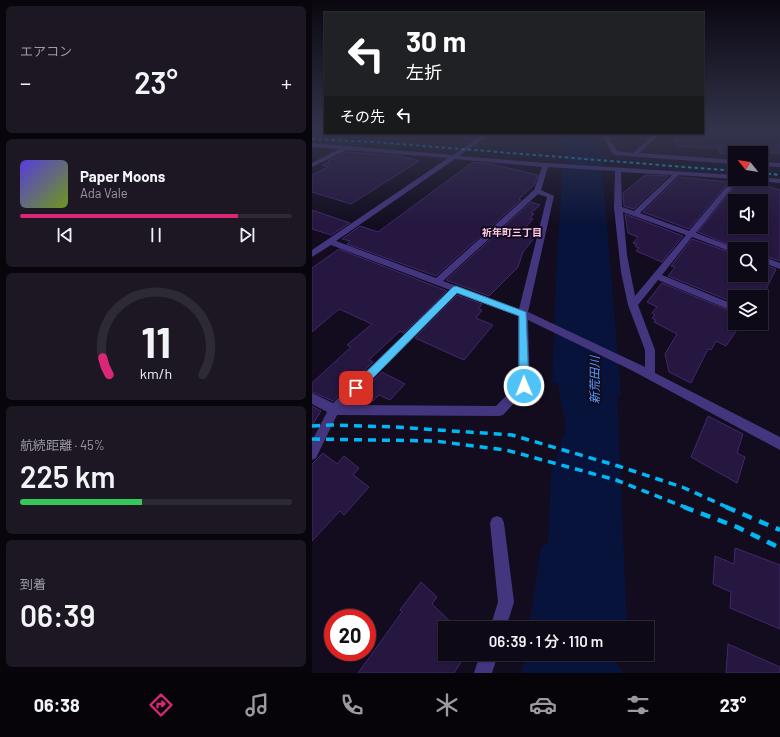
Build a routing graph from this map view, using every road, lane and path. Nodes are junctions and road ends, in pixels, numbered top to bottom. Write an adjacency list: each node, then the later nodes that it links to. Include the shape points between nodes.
1 (445, 163): 16 (street)
2 (530, 163): 4 (street)
3 (768, 164): 5 (street)
4 (546, 165): 6 (street); 12 (street)
5 (780, 165)
6 (614, 170): 7 (street); 13 (street)
7 (677, 174): 8 (street); 14 (street)
8 (728, 178)
9 (768, 180): 10 (street)
10 (780, 181)
11 (729, 186): 15 (street)
12 (537, 192): 22 (street); 26 (street, via 551,196)
13 (618, 208): 14 (street); 24 (street, via 628,287)
14 (635, 214): 15 (street)
15 (691, 234): 17 (street); 21 (street)
16 (330, 242): 18 (street); 22 (street)
17 (728, 247)
18 (312, 254)
19 (768, 262): 20 (street)
20 (780, 266)
21 (657, 276): 24 (street); 25 (street)
22 (437, 282): 23 (street)
23 (456, 289): 26 (street); 29 (street)
24 (633, 305): 27 (street, via 650,350)
25 (728, 306)
26 (523, 314): 27 (street); 29 (street, via 524,386 499,411)
27 (650, 375): 30 (street)
28 (312, 398): 29 (street)
29 (334, 410): 31 (street)
30 (780, 444)
31 (312, 454)
32 (497, 523): 33 (street, via 506,602)
33 (500, 621)
34 (487, 661): 35 (street)
35 (483, 673)

